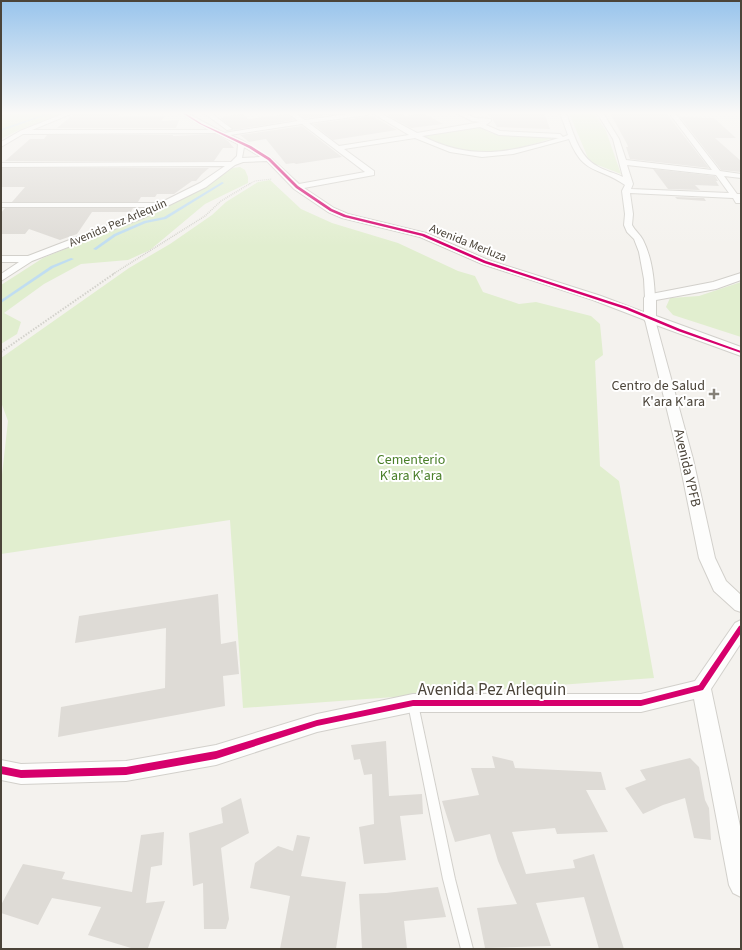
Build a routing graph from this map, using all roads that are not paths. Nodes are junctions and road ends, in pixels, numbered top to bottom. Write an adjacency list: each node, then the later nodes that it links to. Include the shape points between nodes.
1 (239, 157): 9 (street)
2 (266, 157): 7 (street, Avenida Merluza)
3 (351, 157): 13 (street, via 371,173)
4 (582, 157): 14 (street, via 594,167 619,177)
5 (622, 157): 8 (street, Avenida YPFB)
6 (706, 157): 11 (street)
7 (269, 159): 9 (street, Avenida Pez Arlequin, via 242,160); 13 (street, Avenida Merluza)
8 (623, 162): 11 (street); 14 (street, Avenida YPFB)
9 (233, 164): 10 (street); 17 (street, Avenida Pez Arlequin, via 203,185)
10 (1, 165)
11 (719, 174): 12 (street); 15 (street)
12 (741, 176)
13 (296, 187): 24 (street, Avenida Merluza, via 345,216 423,235 485,262)
14 (628, 188): 15 (street); 23 (street, Avenida YPFB, via 628,225 644,252)
15 (738, 196): 16 (street)
16 (741, 203)
17 (164, 204): 18 (street); 20 (street, Avenida Pez Arlequin, via 140,216)
18 (1, 206)
19 (1, 259): 20 (street)
20 (29, 259): 22 (street, Avenida Pez Arlequin)
21 (741, 276): 23 (street, via 716,285)
22 (1, 278)
23 (650, 298): 24 (street, Avenida YPFB)
24 (650, 318): 25 (street, Avenida Merluza, via 684,322); 26 (street, Avenida Merluza); 27 (street, Avenida YPFB, via 686,459 707,558 720,586)
25 (741, 340)
26 (741, 352)
27 (741, 605)
28 (741, 628): 29 (street)
29 (702, 688): 30 (street, Avenida Pez Arlequin, via 641,703); 32 (street)
30 (413, 704): 31 (street, Avenida Pez Arlequin, via 318,723 216,756 126,771 21,774); 33 (lane, via 449,879)
31 (1, 770)
32 (741, 885)
33 (467, 949)

